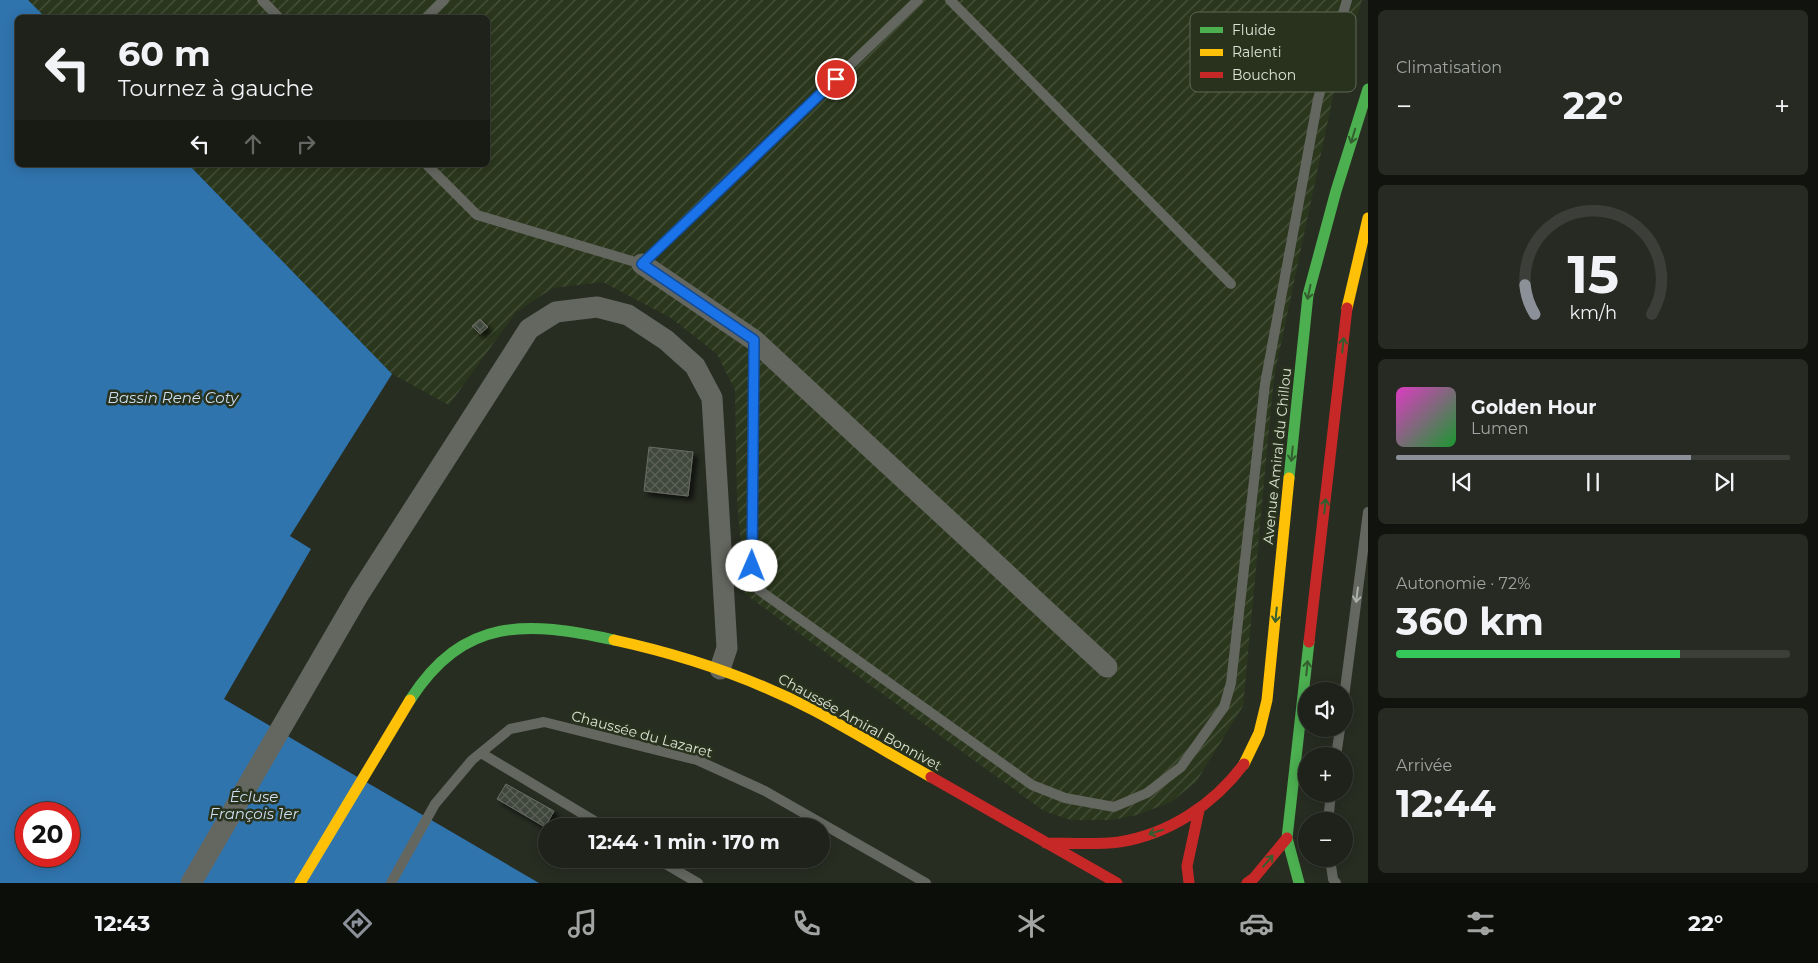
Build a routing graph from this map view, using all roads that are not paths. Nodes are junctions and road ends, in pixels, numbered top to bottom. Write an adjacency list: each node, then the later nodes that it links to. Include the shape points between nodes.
1 (262, 0): 7 (lane)
2 (444, 0): 8 (lane)
3 (918, 0): 13 (lane)
4 (950, 0): 14 (lane)
5 (1347, 0): 6 (lane)
6 (1343, 12)
7 (276, 15)
8 (429, 15)
9 (1368, 90): 22 (street, Avenue Amiral du Chillou, one-way to 22, via 1308,295 1262,726 1244,764)
10 (1320, 92): 15 (lane, via 1265,384 1231,683 1224,707 1182,767 1147,793 1114,807 1064,798 1032,785 759,590 752,566)
11 (429, 167): 13 (lane, via 477,215)
12 (1368, 218): 24 (street, one-way to 12, via 1348,306)
13 (642, 264): 15 (street)
14 (1230, 284)
15 (754, 340): 18 (street)
16 (1368, 512): 17 (lane)
17 (1364, 576): 20 (lane, one-way to 20)
18 (1107, 667)
19 (720, 669): 25 (street, Chaussée Amiral Bonnivet, via 814,711); 28 (street, via 727,648 712,398 695,366 666,340 628,316 597,307 556,312 529,329 359,594); 29 (street, Chaussée Amiral Bonnivet, via 607,638 546,629 520,628 473,639 437,666 421,685)
20 (1346, 682)
21 (481, 753): 23 (lane); 30 (lane, Chaussée du Lazaret, via 435,804); 32 (lane, Chaussée du Lazaret, via 510,729 544,722 698,760 765,791)
22 (1199, 810): 25 (street, Avenue Amiral du Chillou, one-way to 25, via 1163,830 1128,840); 34 (street, via 1187,866)
23 (590, 818)
24 (1287, 838): 35 (street, one-way to 24); 36 (street)
25 (1044, 843): 33 (street, Chaussée Amiral Bonnivet)
26 (1331, 867): 37 (lane)
27 (672, 868): 31 (lane)
28 (191, 883)
29 (300, 883)
30 (391, 883)
31 (698, 883)
32 (926, 883)
33 (1117, 883)
34 (1189, 883)
35 (1247, 883)
36 (1299, 883)
37 (1336, 883)

